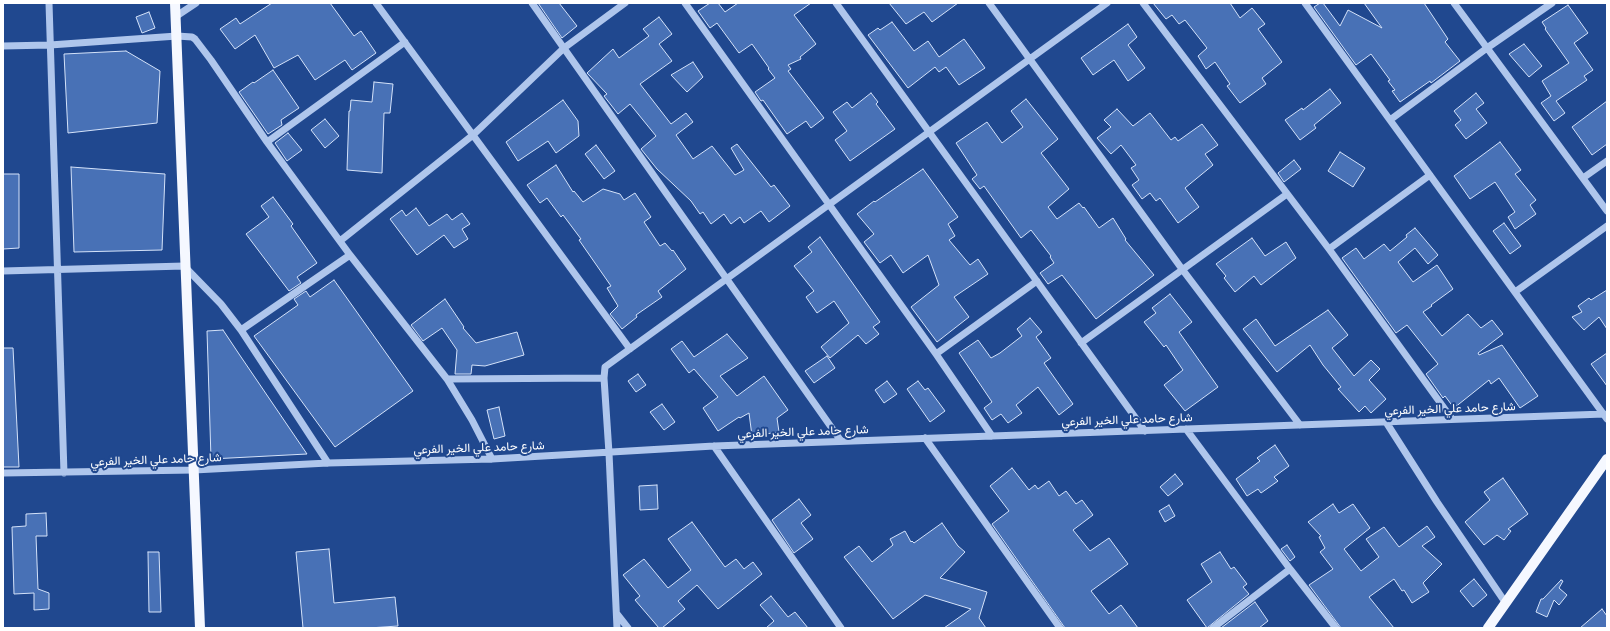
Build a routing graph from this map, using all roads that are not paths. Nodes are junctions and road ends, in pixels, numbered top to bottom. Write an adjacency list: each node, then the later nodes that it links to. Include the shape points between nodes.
1 (49, 3): 18 (street)
2 (175, 3): 15 (main road)
3 (196, 3): 15 (street)
4 (376, 3): 17 (street)
5 (532, 3): 20 (street)
6 (625, 3): 20 (street)
7 (685, 3): 31 (street)
8 (836, 3): 24 (street)
9 (989, 3): 22 (street)
10 (1107, 3): 22 (street)
11 (1143, 3): 30 (street)
12 (1305, 3): 23 (street)
13 (1454, 3): 21 (street)
14 (1552, 3): 21 (street)
15 (175, 17): 16 (main road)
16 (177, 36): 18 (street); 26 (street, via 192,37 198,42); 37 (main road)
17 (405, 42): 25 (street); 26 (street)
18 (50, 45): 19 (street); 39 (street)
19 (3, 46)
20 (564, 48): 25 (street); 41 (street)
21 (1486, 48): 23 (street); 29 (street)
22 (1030, 59): 24 (street); 38 (street)
23 (1390, 120): 28 (street)
24 (928, 132): 31 (street); 42 (street)
25 (473, 135): 34 (street); 46 (street)
26 (267, 142): 34 (street)
27 (1607, 161): 29 (street)
28 (1430, 175): 35 (street); 43 (street)
29 (1583, 178): 32 (street)
30 (1287, 194): 35 (street); 38 (street)
31 (829, 205): 41 (street); 47 (street)
32 (1607, 211)
33 (1607, 226): 43 (street)
34 (340, 241): 36 (street)
35 (1329, 249): 51 (street)
36 (350, 255): 44 (street); 48 (street)
37 (184, 266): 39 (street); 44 (street, via 213,295); 64 (main road)
38 (1182, 269): 45 (street); 53 (street)
39 (57, 270): 40 (street); 66 (street)
40 (3, 271)
41 (726, 280): 46 (street); 58 (street)
42 (1037, 282): 45 (street); 47 (street)
43 (1515, 292): 50 (street)
44 (241, 330): 63 (street)
45 (1081, 343): 55 (street)
46 (630, 349): 49 (street, via 605,367)
47 (936, 354): 56 (street)
48 (446, 378): 49 (street); 61 (street)
49 (604, 378): 60 (street)
50 (1605, 417): 51 (street, شارع حامد علي الخير الفرعي)
51 (1452, 420): 52 (street, شارع حامد علي الخير الفرعي)
52 (1386, 422): 53 (street, شارع حامد علي الخير الفرعي); 68 (street)
53 (1300, 425): 54 (street, شارع حامد علي الخير الفرعي)
54 (1186, 429): 55 (street, شارع حامد علي الخير الفرعي); 67 (street)
55 (1145, 431): 56 (street, شارع حامد علي الخير الفرعي)
56 (992, 436): 57 (street, شارع حامد علي الخير الفرعي)
57 (925, 438): 58 (street, شارع حامد علي الخير الفرعي); 74 (street)
58 (841, 441): 59 (street, شارع حامد علي الخير الفرعي)
59 (714, 446): 60 (street, شارع حامد علي الخير الفرعي); 73 (street)
60 (609, 453): 61 (street, شارع حامد علي الخير الفرعي); 69 (street)
61 (492, 459): 63 (street, شارع حامد علي الخير الفرعي)
62 (1607, 459): 68 (main road)
63 (328, 463): 64 (street, شارع حامد علي الخير الفرعي)
64 (194, 470): 66 (street, شارع حامد علي الخير الفرعي); 70 (main road)
65 (3, 473): 66 (street, شارع حامد علي الخير الفرعي)
66 (64, 473)
67 (1290, 569): 75 (street); 76 (street)
68 (1505, 602): 77 (main road)
69 (617, 614): 71 (street); 72 (street)
70 (200, 628)
71 (617, 628)
72 (628, 628)
73 (841, 628)
74 (1060, 628)
75 (1213, 628)
76 (1336, 628)
77 (1488, 628)

